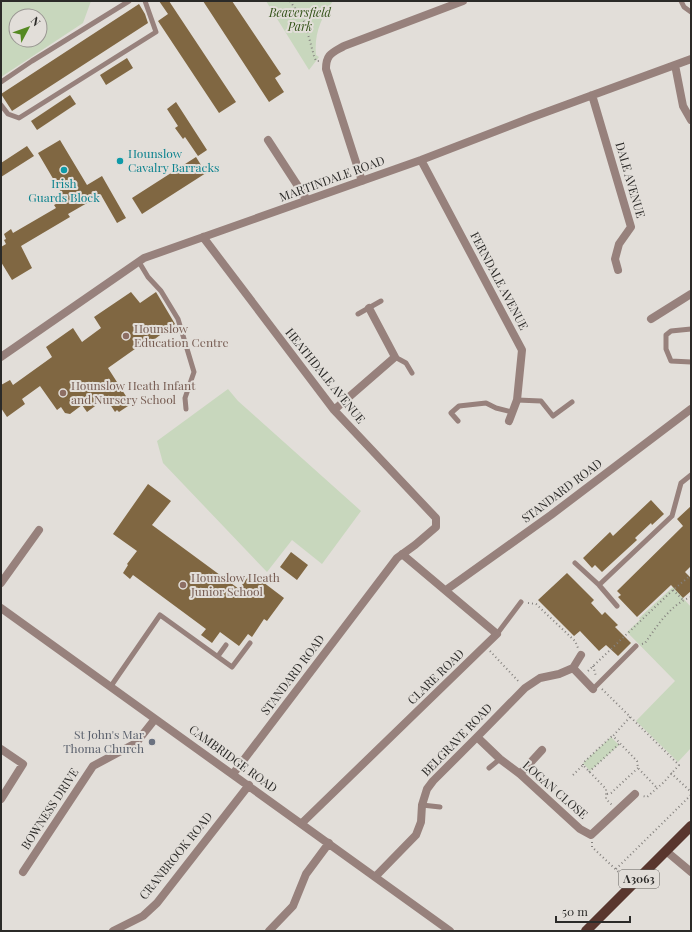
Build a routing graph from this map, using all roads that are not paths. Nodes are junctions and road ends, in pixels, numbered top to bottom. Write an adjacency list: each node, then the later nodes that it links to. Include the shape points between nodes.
1 (129, 1): 8 (lane)
2 (144, 1): 10 (lane, via 156,32 20,118 8,114)
3 (463, 1): 14 (street, via 344,46 328,58 326,69)
4 (681, 1): 5 (lane)
5 (691, 12)
6 (691, 59): 7 (street, MARTINDALE ROAD)
7 (675, 65): 9 (street, MARTINDALE ROAD); 11 (street, via 683,106)
8 (1, 82)
9 (592, 95): 13 (street, MARTINDALE ROAD); 18 (street, DALE AVENUE, via 631,226 620,244 615,259)
10 (1, 105)
11 (691, 120)
12 (268, 140): 15 (street)
13 (421, 160): 14 (street, MARTINDALE ROAD); 29 (street, FERNDALE AVENUE, via 522,350)
14 (362, 181): 15 (street, MARTINDALE ROAD)
15 (307, 200): 16 (street, MARTINDALE ROAD)
16 (203, 237): 17 (street, MARTINDALE ROAD); 33 (street, HEATHDALE AVENUE)
17 (138, 262): 25 (street, MARTINDALE ROAD); 31 (lane, via 161,291 178,319 194,372 185,398)
18 (618, 270)
19 (691, 294): 23 (street)
20 (381, 301): 21 (lane)
21 (369, 308): 22 (lane); 26 (street)
22 (358, 314)
23 (651, 319)
24 (691, 330): 27 (lane, via 666,335 666,350 671,361)
25 (1, 357)
26 (395, 357): 28 (lane, via 406,363); 33 (street)
27 (691, 362)
28 (412, 373)
29 (517, 400): 30 (lane, via 541,401 553,416); 34 (street, FERNDALE AVENUE)
30 (572, 402)
31 (186, 409)
32 (691, 409): 43 (street, STANDARD ROAD)
33 (334, 410): 39 (street, HEATHDALE AVENUE, via 436,518 436,527)
34 (512, 412): 35 (lane, via 486,403 459,406 451,413); 36 (street, FERNDALE AVENUE)
35 (458, 421)
36 (509, 421)
37 (691, 475): 42 (lane, via 681,484 672,516)
38 (39, 530): 41 (street)
39 (402, 554): 43 (street); 62 (street, STANDARD ROAD)
40 (575, 563): 42 (lane)
41 (1, 583)
42 (599, 585): 45 (lane)
43 (446, 590): 47 (street)
44 (521, 602): 47 (lane)
45 (617, 606)
46 (1, 608): 54 (street, CAMBRIDGE ROAD)
47 (497, 634): 69 (street, CLARE ROAD)
48 (250, 643): 52 (lane, via 232,667)
49 (226, 645): 52 (lane)
50 (636, 646): 55 (lane)
51 (581, 655): 53 (street)
52 (218, 656): 54 (lane, via 160,615)
53 (573, 668): 55 (street); 57 (street, BELGRAVE ROAD, via 540,678 525,688)
54 (110, 686): 56 (street, CAMBRIDGE ROAD)
55 (595, 687)
56 (155, 719): 62 (street, CAMBRIDGE ROAD); 73 (street, BOWNESS DRIVE, via 136,744 93,766)
57 (478, 737): 60 (street, LOGAN CLOSE); 67 (street, BELGRAVE ROAD, via 426,789)
58 (1, 749): 66 (street, via 23,764)
59 (542, 750): 63 (street)
60 (500, 759): 61 (lane); 63 (street, LOGAN CLOSE)
61 (489, 768)
62 (233, 774): 64 (street, CAMBRIDGE ROAD)
63 (520, 774): 65 (street, LOGAN CLOSE, via 580,829 591,835)
64 (249, 785): 69 (street, CAMBRIDGE ROAD); 76 (street, CRANBROOK ROAD, via 157,903 143,916)
65 (635, 794)
66 (1, 799)
67 (422, 805): 68 (lane); 75 (street, BELGRAVE ROAD, via 421,822 416,835)
68 (440, 807)
69 (302, 824): 71 (street, CAMBRIDGE ROAD)
70 (691, 826): 72 (main road, A3063)
71 (329, 843): 75 (street, CAMBRIDGE ROAD); 77 (street, via 306,874 293,906)
72 (666, 851): 74 (street); 79 (main road, A3063)
73 (23, 872)
74 (691, 872)
75 (375, 877): 78 (street, CAMBRIDGE ROAD)
76 (113, 931)
77 (269, 931)
78 (450, 931)
79 (587, 931)

